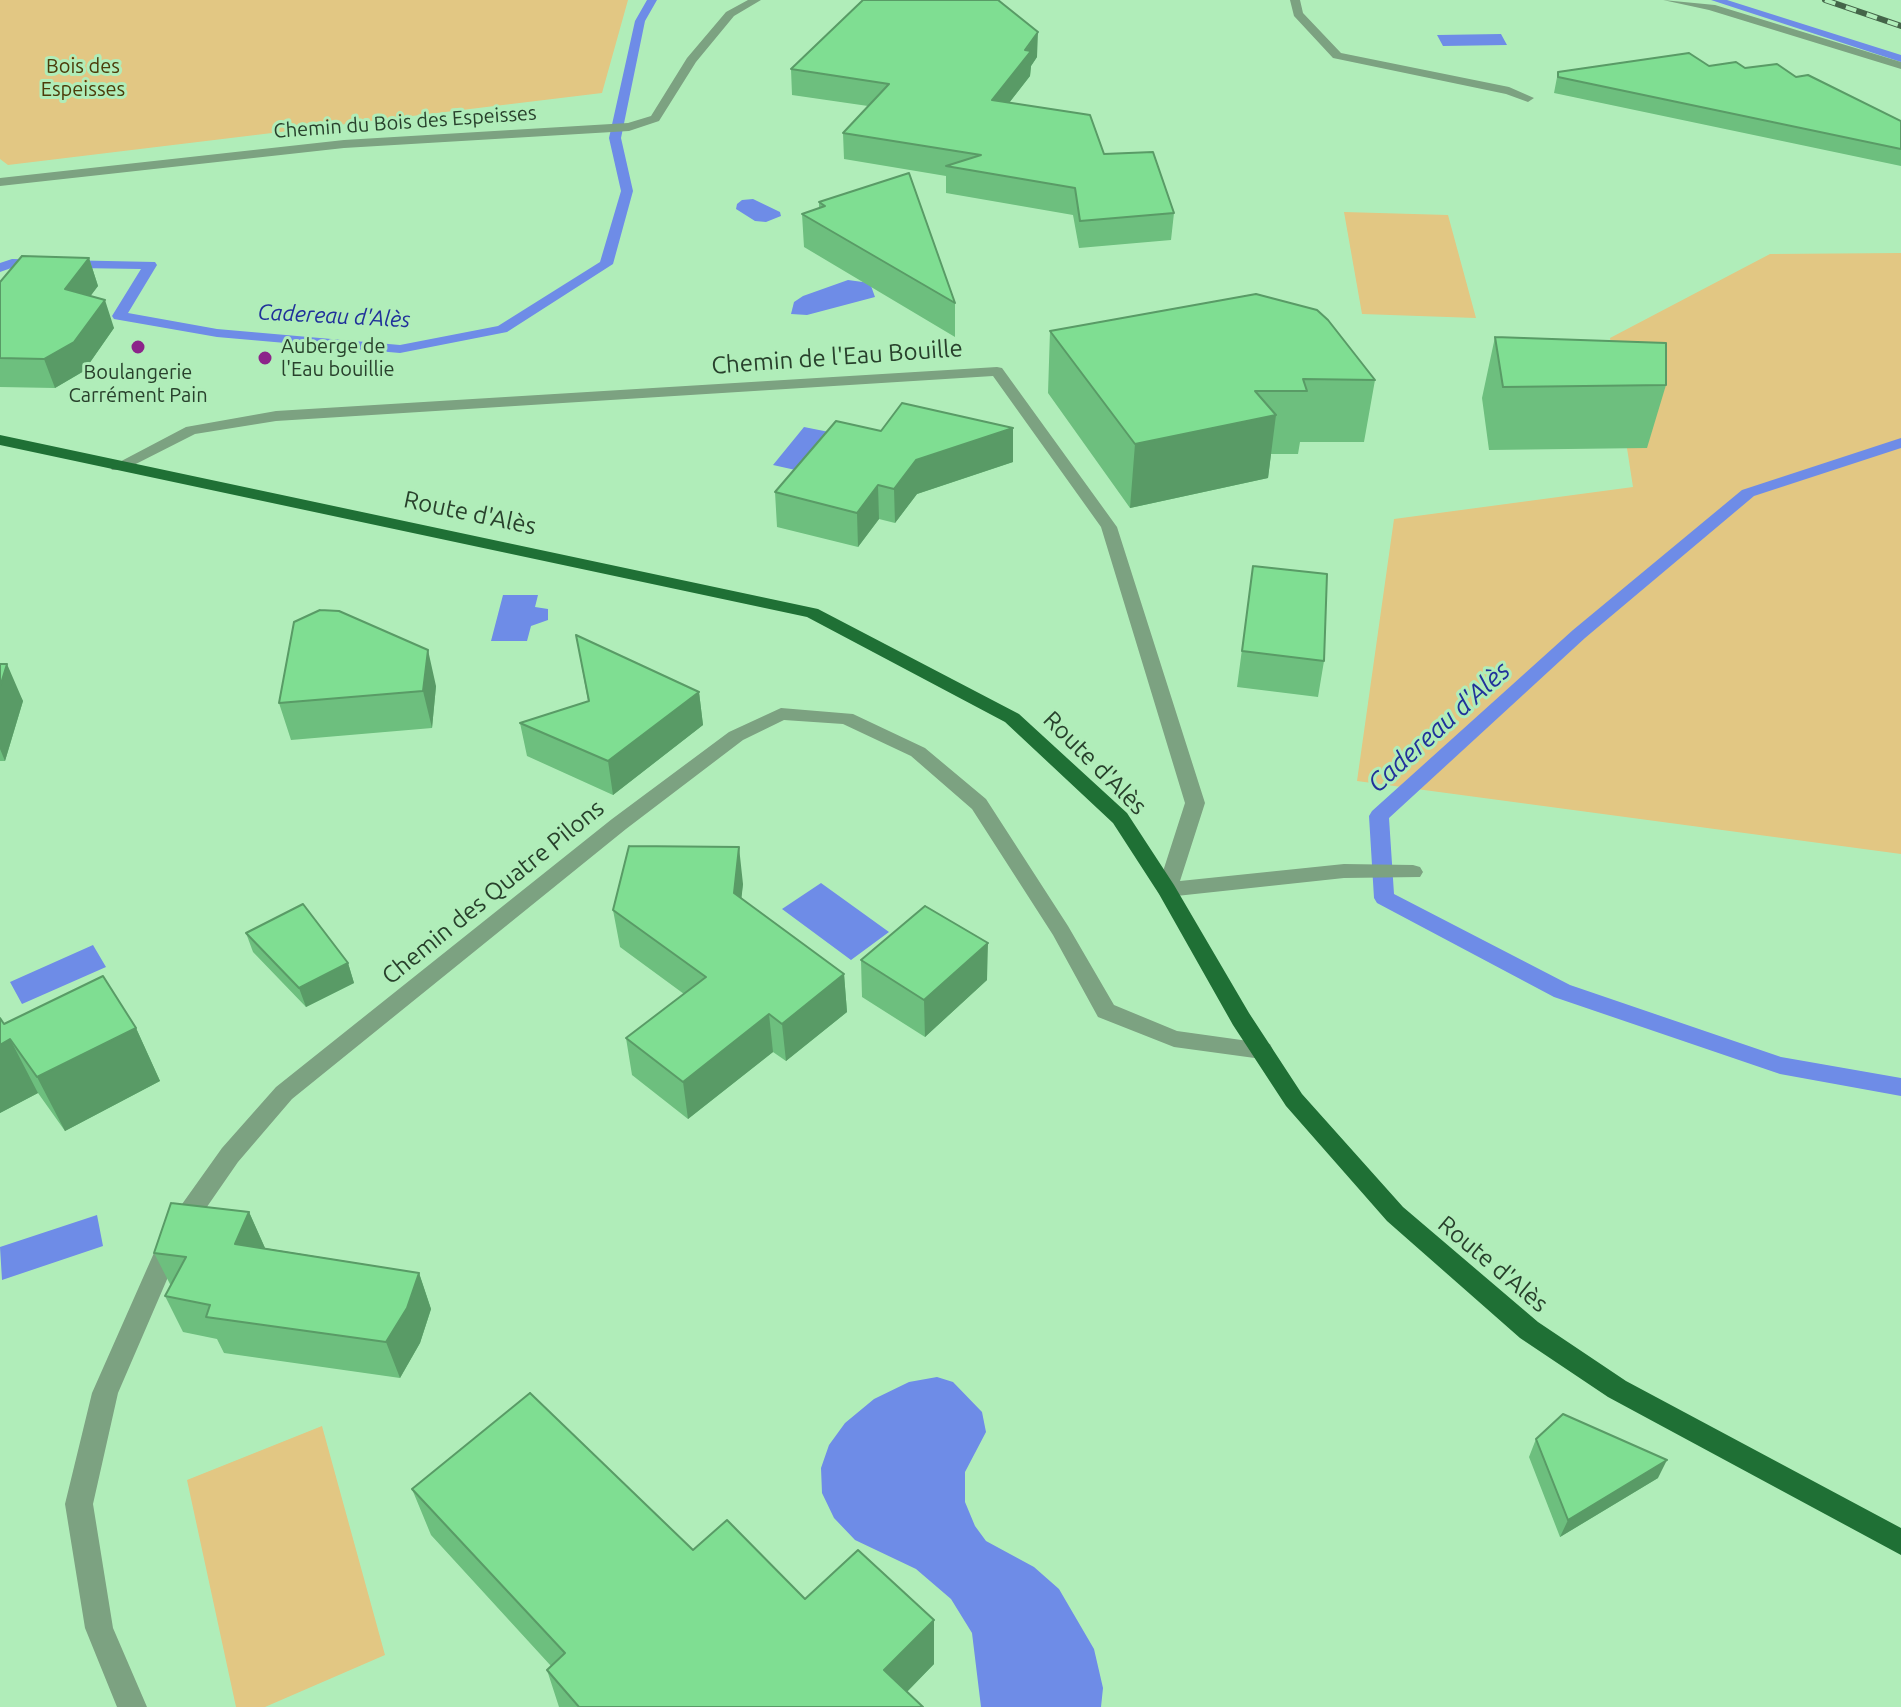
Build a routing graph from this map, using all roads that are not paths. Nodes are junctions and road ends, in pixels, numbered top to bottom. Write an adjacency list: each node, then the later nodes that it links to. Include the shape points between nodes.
1 (756, 0): 6 (street, Chemin du Bois des Espeisses, via 730,14 691,60 655,118 629,127 344,144)
2 (1295, 0): 5 (street, via 1298,14 1337,56)
3 (1668, 0): 4 (street, via 1711,7)
4 (1901, 66)
5 (1528, 98)
6 (0, 182)
7 (0, 440): 8 (main road, Route d'Alès)
8 (118, 467): 10 (main road, Route d'Alès, via 812,613 1012,718 1120,818); 10 (street, Chemin de l'Eau Bouille, via 191,430 276,416 997,371 1109,527 1195,803)
9 (1413, 872): 10 (street, via 1344,871)
10 (1167, 890): 11 (main road, Route d'Alès)
11 (1262, 1050): 12 (main road, Route d'Alès, via 1294,1100 1395,1214 1529,1330 1617,1389); 13 (street, Chemin des Quatre Pilons, via 1174,1039 1106,1011 979,804 918,752 846,718 781,714 736,736 284,1093 230,1155 174,1235 105,1393 79,1504 99,1628)
12 (1901, 1542)
13 (132, 1707)

